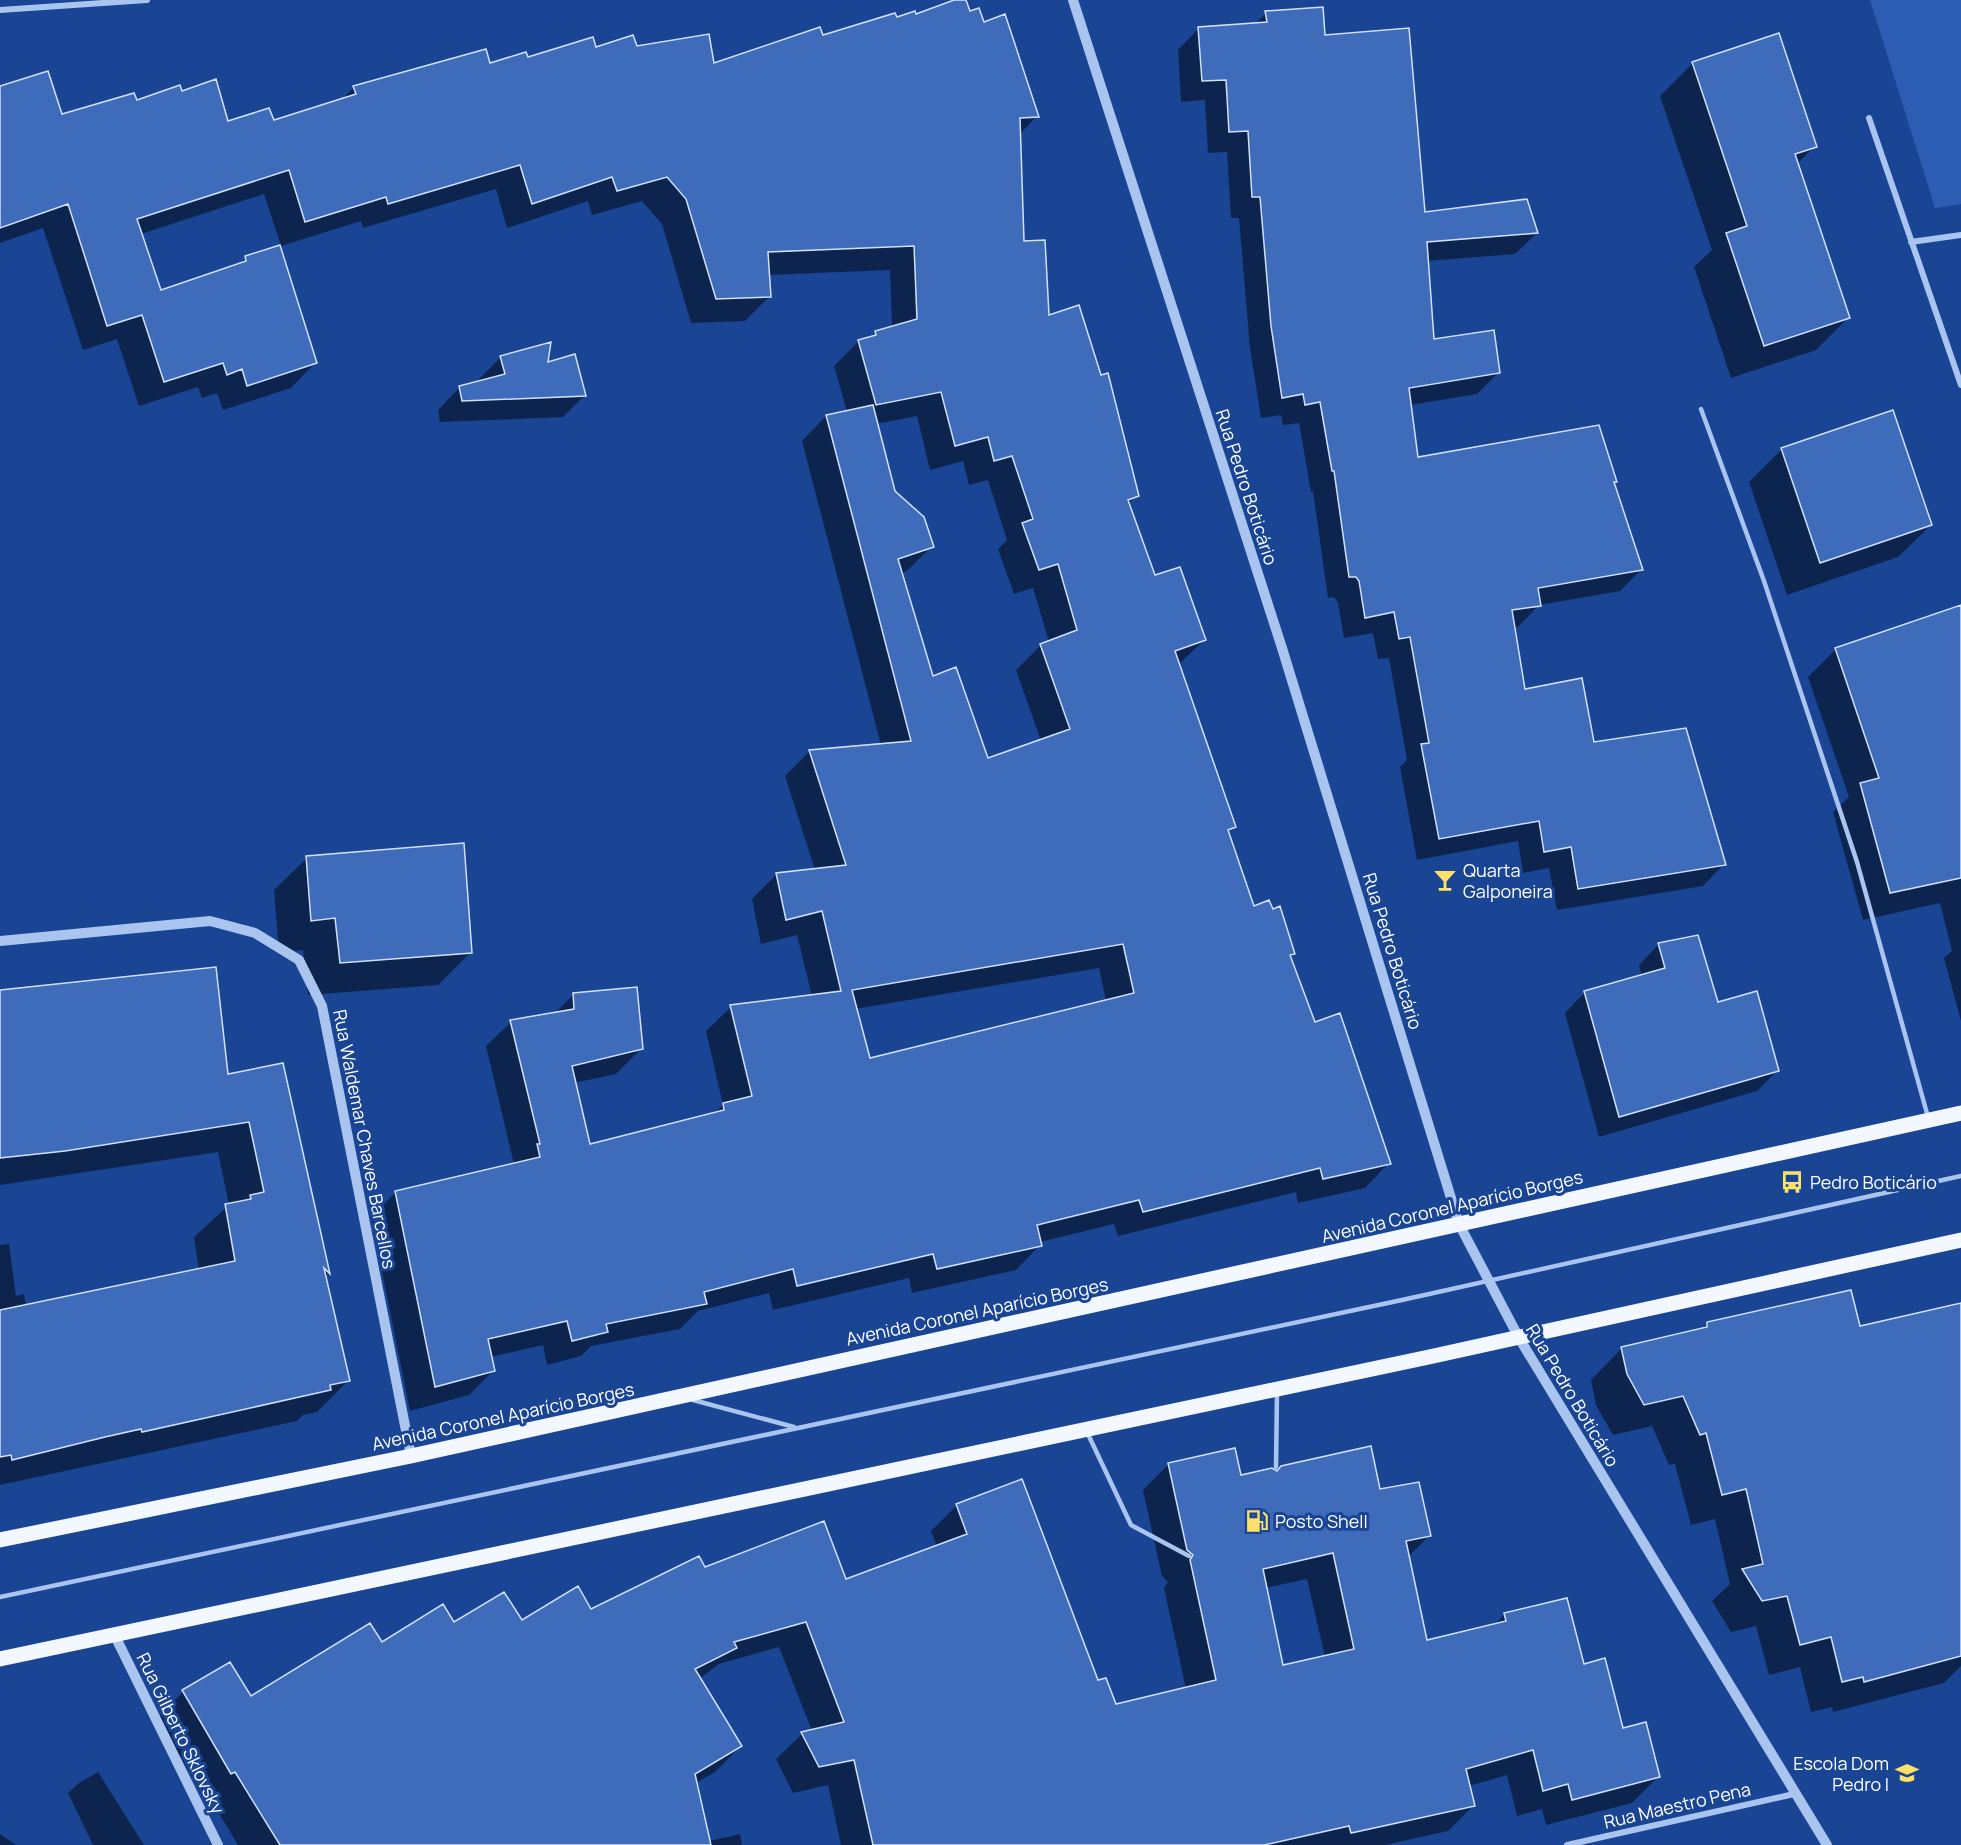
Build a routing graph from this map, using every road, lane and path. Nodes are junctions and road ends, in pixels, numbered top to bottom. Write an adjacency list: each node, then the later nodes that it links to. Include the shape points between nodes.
1 (147, 0): 3 (street)
2 (1073, 0): 13 (street, Rua Pedro Boticário, via 1282,648)
3 (0, 10)
4 (1869, 118): 6 (street)
5 (1961, 235): 6 (street)
6 (1911, 242): 7 (street)
7 (1961, 386)
8 (1701, 409): 11 (lane, via 1764,581 1857,862)
9 (0, 941): 21 (street, Rua Waldemar Chaves Barcellos, via 210,921 255,933 299,960 322,1006)
10 (1961, 1113): 11 (main road, Avenida Coronel Aparício Borges)
11 (1929, 1120): 13 (main road, Avenida Coronel Aparício Borges)
12 (1961, 1176): 15 (lane)
13 (1459, 1224): 15 (street, Rua Pedro Boticário); 18 (main road, Avenida Coronel Aparício Borges)
14 (1961, 1240): 16 (main road)
15 (1489, 1281): 16 (street, Rua Pedro Boticário); 19 (lane)
16 (1519, 1338): 17 (main road); 28 (street, Rua Pedro Boticário)
17 (1276, 1390): 20 (main road); 22 (lane)
18 (681, 1396): 19 (lane); 21 (main road, Avenida Coronel Aparício Borges)
19 (797, 1428): 25 (lane)
20 (1086, 1429): 24 (lane, via 1131,1525); 26 (main road)
21 (411, 1456): 23 (main road, Avenida Coronel Aparício Borges)
22 (1276, 1467)
23 (0, 1540)
24 (1189, 1556)
25 (0, 1597)
26 (115, 1636): 27 (main road); 29 (street, Rua Gilberto Sklovsky)
27 (0, 1659)
28 (1794, 1794): 30 (street, Rua Maestro Pena); 31 (street, Rua Pedro Boticário)
29 (218, 1845)
30 (1567, 1845)
31 (1827, 1845)

